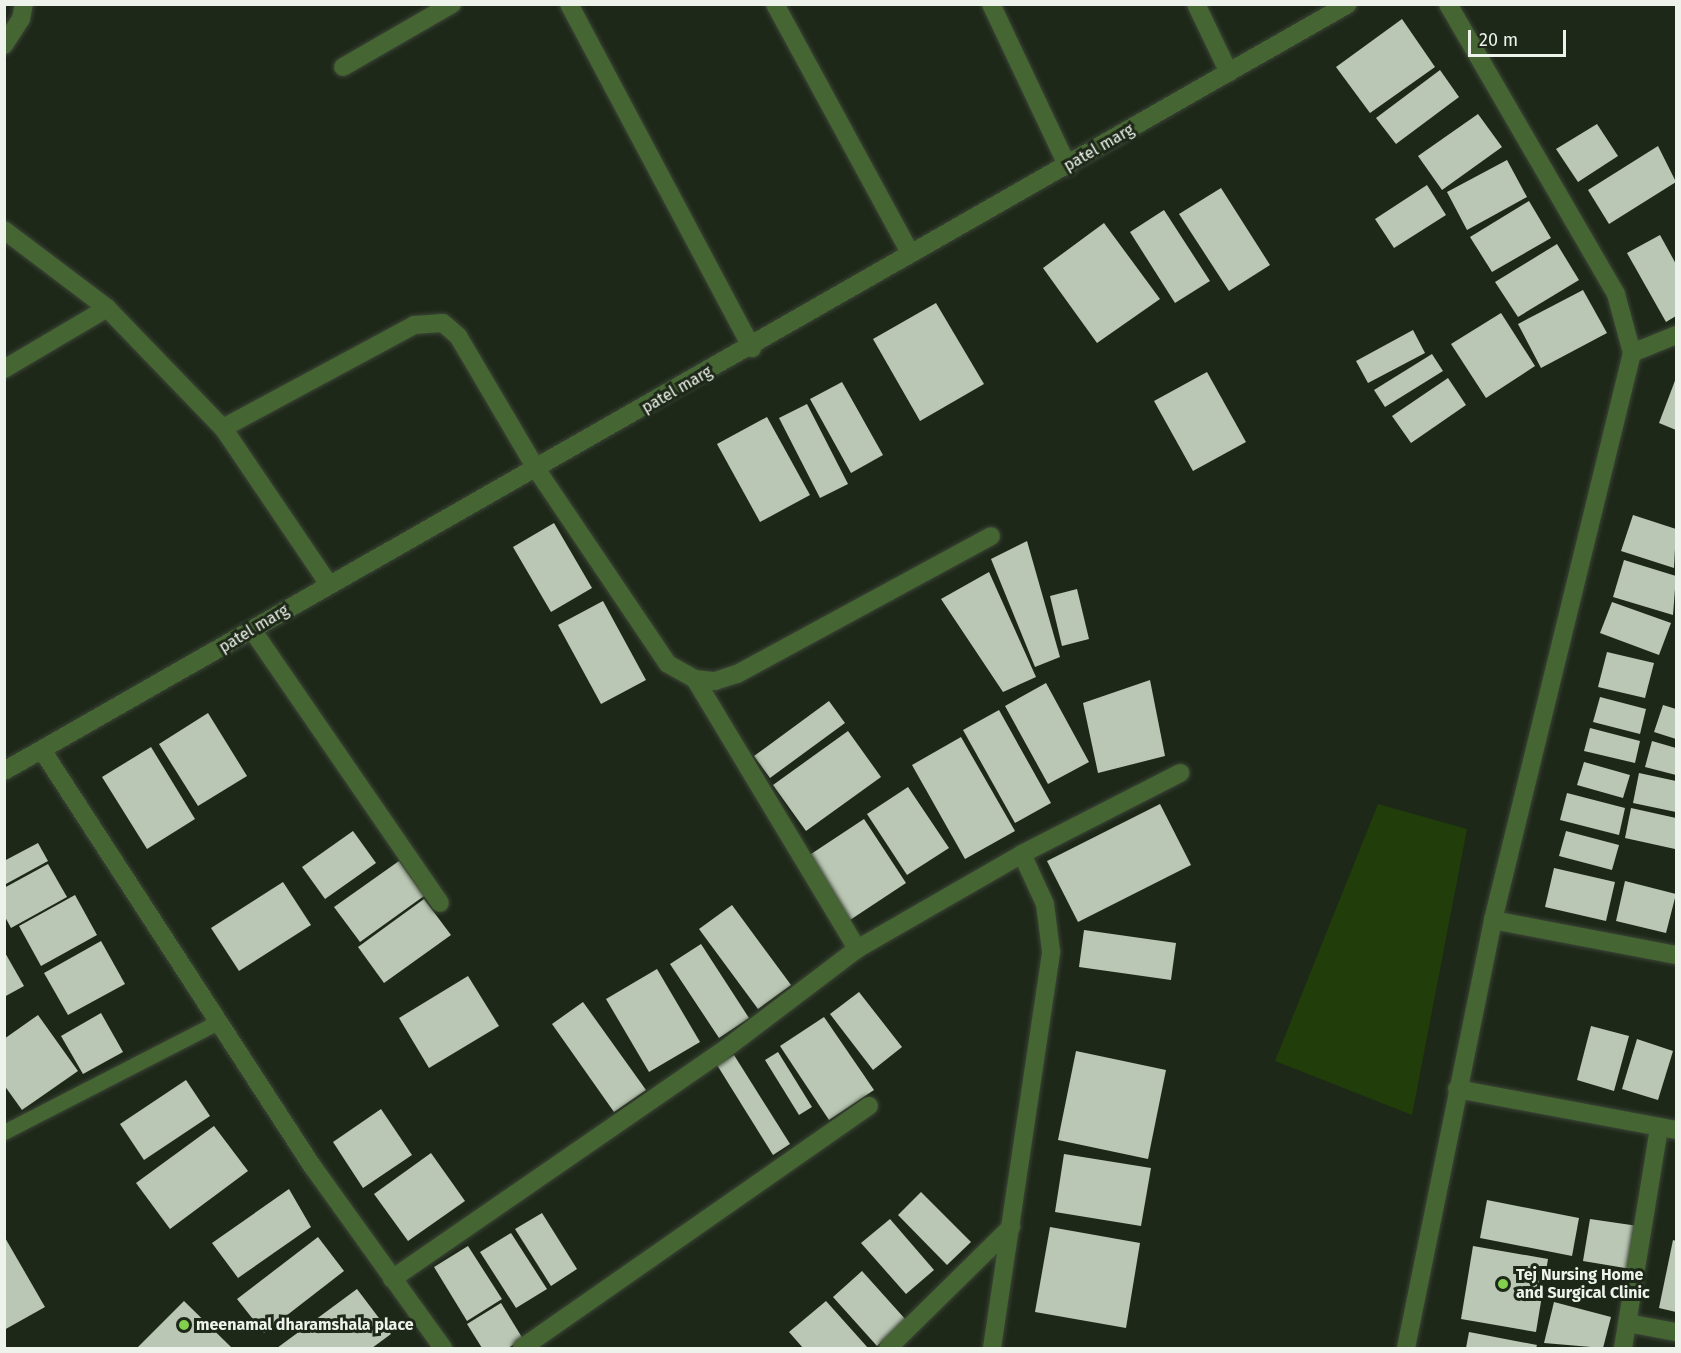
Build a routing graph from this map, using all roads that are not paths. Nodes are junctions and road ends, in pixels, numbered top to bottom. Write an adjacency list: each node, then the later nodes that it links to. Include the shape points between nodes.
1 (452, 4): 10 (street)
2 (569, 4): 17 (street)
3 (775, 4): 14 (street)
4 (991, 4): 12 (street)
5 (1196, 4): 11 (street)
6 (1348, 4): 11 (street, patel marg)
7 (1448, 4): 18 (street, via 1616,294)
8 (26, 6): 9 (street)
9 (4, 45)
10 (343, 67)
11 (1229, 73): 12 (street, patel marg)
12 (1068, 166): 14 (street, patel marg)
13 (4, 230): 15 (street)
14 (910, 253): 17 (street, patel marg)
15 (107, 308): 19 (street); 20 (street)
16 (1677, 335): 18 (street)
17 (752, 348): 21 (street, patel marg)
18 (1632, 353): 31 (street)
19 (4, 369)
20 (222, 428): 21 (street, via 430,321 458,336); 23 (street)
21 (537, 470): 23 (street, patel marg); 25 (street, via 668,664)
22 (991, 536): 25 (street, via 737,674 715,681)
23 (328, 583): 24 (street, patel marg)
24 (252, 631): 26 (street, patel marg); 30 (street)
25 (695, 680): 32 (street)
26 (42, 750): 27 (street, patel marg); 34 (street)
27 (4, 771)
28 (1180, 773): 29 (street)
29 (1022, 854): 32 (street); 39 (street, via 1045,904 1051,951)
30 (440, 903)
31 (1493, 920): 33 (street); 35 (street)
32 (857, 949): 40 (street, via 720,1053)
33 (1677, 955)
34 (218, 1022): 38 (lane); 40 (street)
35 (1457, 1089): 37 (street); 47 (street)
36 (869, 1106): 44 (street)
37 (1668, 1129): 41 (street)
38 (4, 1132)
39 (1011, 1227): 45 (street); 46 (street)
40 (392, 1279): 43 (street)
41 (1627, 1323): 42 (street); 48 (street)
42 (1677, 1332)
43 (443, 1348)
44 (522, 1348)
45 (888, 1348)
46 (992, 1348)
47 (1406, 1348)
48 (1623, 1348)

